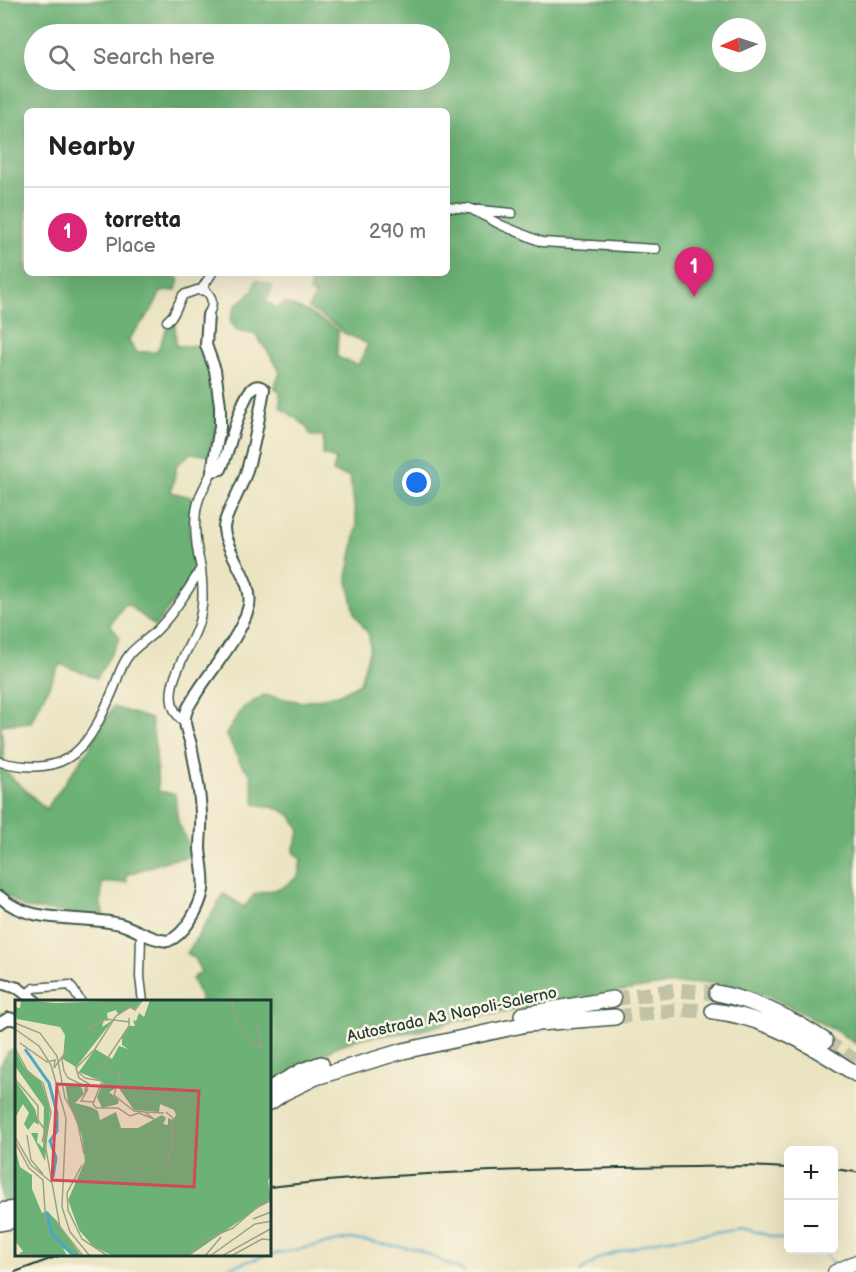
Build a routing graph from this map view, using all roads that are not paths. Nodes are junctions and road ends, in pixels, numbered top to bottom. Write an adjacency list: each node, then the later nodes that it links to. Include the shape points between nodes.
1 (450, 207): 2 (street)
2 (470, 208): 3 (street); 4 (street, via 542,242)
3 (512, 213)
4 (656, 249)
5 (210, 276): 6 (street)
6 (201, 290): 7 (street, via 209,294); 8 (street, via 183,295)
7 (210, 311): 9 (street, via 206,345 217,376 220,405)
8 (167, 321)
9 (212, 471): 10 (street, via 198,501 196,518); 11 (street, via 221,469 249,392 260,386 264,389 253,448 224,525 229,547 247,586 249,606 239,630 189,706)
10 (201, 568): 11 (street, via 198,624 170,694 175,715); 12 (street, via 188,592 154,633 129,655 88,740 73,757 57,764)
11 (185, 723): 14 (street, via 201,812 203,890 196,909 172,940)
12 (0, 762)
13 (0, 897): 14 (street, via 21,912 108,922)
14 (141, 934): 21 (street)
15 (0, 983): 17 (street)
16 (717, 993): 27 (highway, via 771,1009)
17 (27, 994): 19 (street); 20 (street, via 34,988 70,985)
18 (613, 999): 23 (highway, Autostrada A3 Napoli-Salerno)
19 (34, 1000)
20 (80, 1000)
21 (143, 1000)
22 (713, 1011): 29 (highway, via 772,1026)
23 (540, 1017): 24 (highway, Autostrada A3 Napoli-Salerno); 28 (highway, Autostrada A3 Napoli-Salerno)
24 (615, 1017)
25 (15, 1020): 26 (street)
26 (0, 1023)
27 (825, 1041)
28 (402, 1046): 30 (highway, Autostrada A3 Napoli-Salerno, via 322,1064); 31 (highway, Autostrada A3 Napoli-Salerno, via 316,1077)
29 (856, 1074)
30 (272, 1088)
31 (272, 1101)
32 (15, 1209): 33 (highway)
33 (0, 1211)
34 (15, 1220): 35 (highway)
35 (0, 1223)
36 (856, 1262): 37 (main road)
37 (835, 1272)

